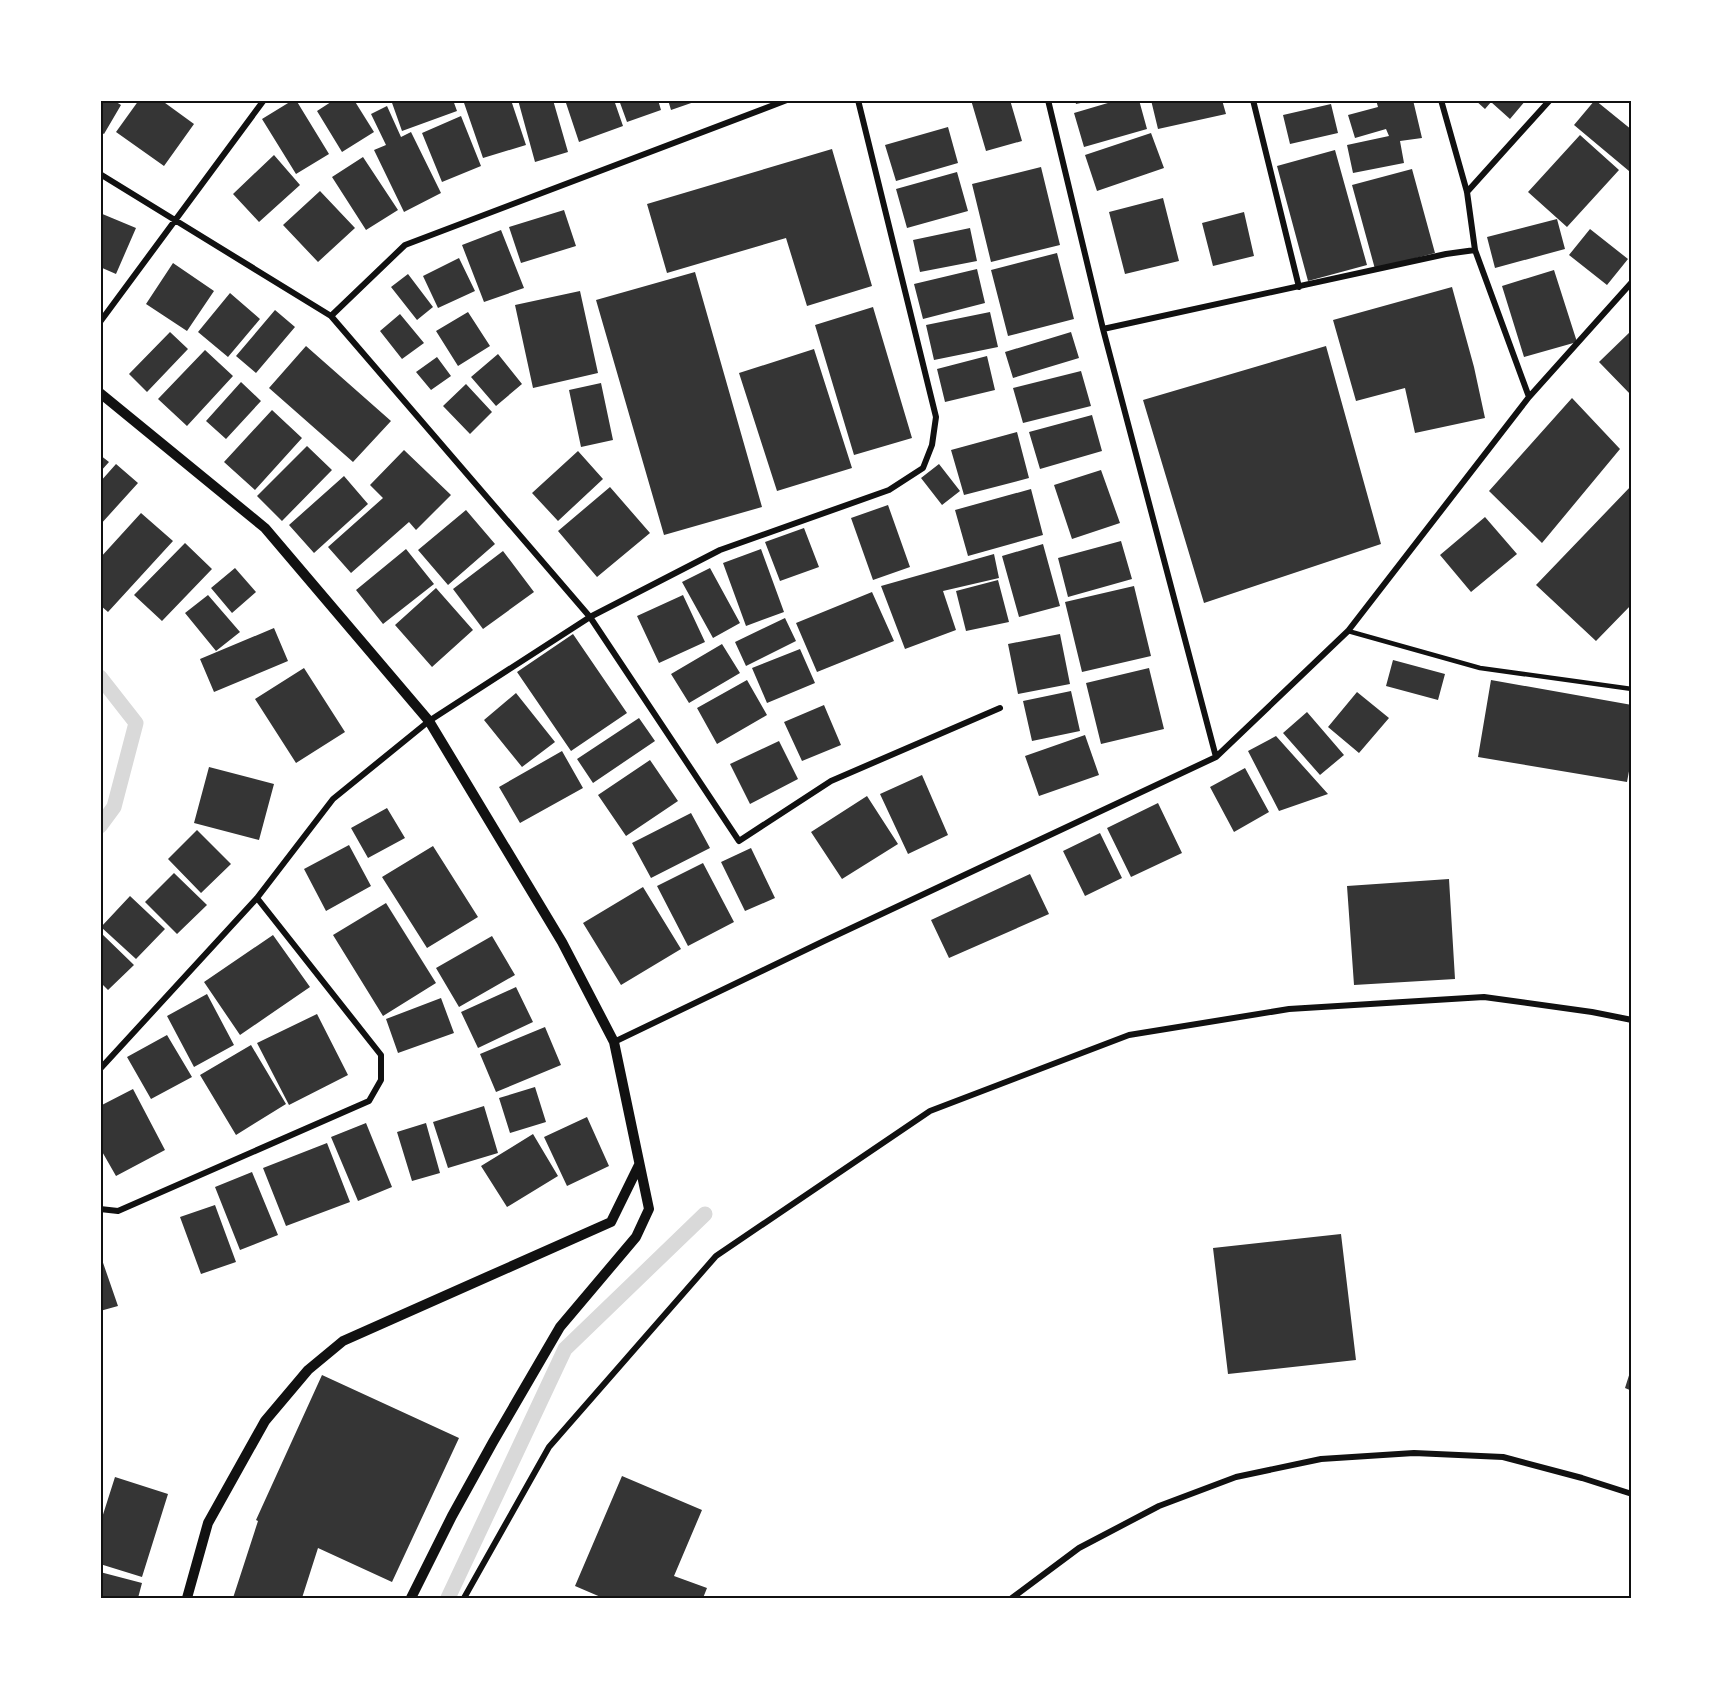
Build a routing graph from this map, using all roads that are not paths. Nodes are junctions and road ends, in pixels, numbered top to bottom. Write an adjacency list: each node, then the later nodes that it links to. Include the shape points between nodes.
1 (264, 100): 10 (street)
2 (787, 100): 14 (street, via 405,245)
3 (858, 100): 19 (street, via 936,417 932,446 923,468 889,490 720,550)
4 (1048, 100): 16 (street)
5 (1253, 100): 13 (street)
6 (1442, 100): 9 (street)
7 (1551, 100): 9 (street)
8 (100, 174): 10 (street)
9 (1467, 192): 11 (street)
10 (176, 222): 14 (street); 15 (street)
11 (1475, 250): 13 (street); 18 (street)
12 (1632, 282): 18 (street)
13 (1299, 287): 16 (street)
14 (331, 316): 19 (street)
15 (100, 322)
16 (1103, 329): 24 (street)
17 (100, 393): 23 (street, via 265,528)
18 (1529, 397): 20 (street)
19 (590, 617): 22 (street, via 739,841 831,781); 23 (street)
20 (1348, 632): 21 (lane, via 1480,668); 24 (street)
21 (1632, 689)
22 (1000, 708)
23 (429, 721): 25 (street, via 333,799); 27 (street, via 562,942)
24 (1216, 757): 27 (street)
25 (257, 898): 28 (street); 30 (street, via 381,1055 381,1080 369,1101 118,1211)
26 (1632, 1020): 34 (street, via 1484,997 1289,1009 1129,1035 930,1111 716,1256 549,1447)
27 (614, 1042): 29 (street)
28 (100, 1069)
29 (639, 1165): 32 (street, via 611,1222 343,1341 308,1370 265,1421 208,1523); 33 (street, via 649,1209 636,1237 560,1326 477,1470)
30 (100, 1209)
31 (1632, 1494): 35 (street, via 1503,1457 1414,1453 1321,1459 1236,1477 1159,1506 1079,1548)
32 (187, 1599)
33 (411, 1599)
34 (464, 1599)
35 (1012, 1599)

